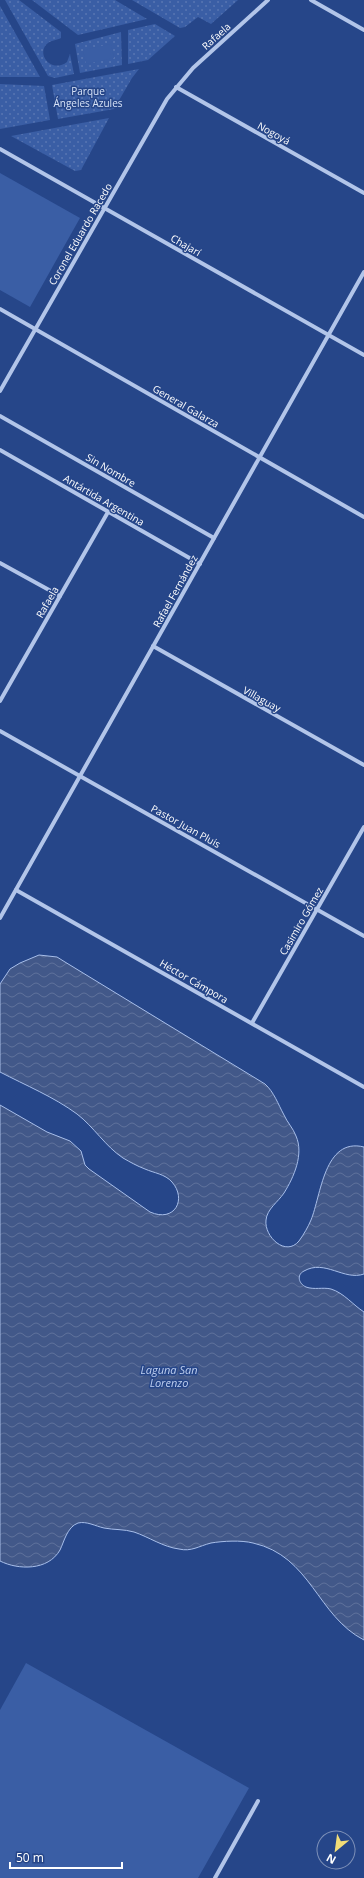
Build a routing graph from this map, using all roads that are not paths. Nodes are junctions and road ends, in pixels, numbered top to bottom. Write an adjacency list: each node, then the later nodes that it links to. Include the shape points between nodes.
1 (268, 0): 4 (street, Rafaela)
2 (311, 0): 3 (street)
3 (364, 30)
4 (176, 86): 6 (street, Nogoyá); 7 (street, Coronel Eduardo Racedo)
5 (0, 149): 7 (street, Chajarí)
6 (364, 193)
7 (104, 208): 10 (street, Coronel Eduardo Racedo); 11 (street, Chajarí)
8 (364, 272): 11 (street, Rafael Fernández)
9 (0, 309): 10 (street, General Galarza)
10 (35, 329): 13 (street, Coronel Eduardo Racedo); 16 (street, General Galarza)
11 (328, 335): 12 (street, Chajarí); 16 (street, Rafael Fernández)
12 (364, 355)
13 (0, 391)
14 (0, 416): 19 (street, Sin Nombre)
15 (0, 450): 17 (street, Antártida Argentina)
16 (260, 457): 18 (street, General Galarza); 19 (street, Rafael Fernández)
17 (108, 512): 21 (street, Antártida Argentina); 22 (street, Rafaela)
18 (364, 517)
19 (214, 538): 21 (street, Rafael Fernández)
20 (0, 563): 22 (street)
21 (200, 564): 23 (street, Rafael Fernández)
22 (60, 596): 24 (street, Rafaela)
23 (153, 646): 26 (street, Villaguay); 27 (street, Rafael Fernández)
24 (0, 701)
25 (0, 730): 27 (street, Pastor Juan Pluis)
26 (364, 765)
27 (80, 776): 29 (street, Rafael Fernández); 30 (street, Pastor Juan Pluis)
28 (364, 827): 30 (street, Casimiro Gómez)
29 (16, 890): 31 (street, Rafael Fernández); 33 (street, Héctor Cámpora)
30 (317, 909): 32 (street, Pastor Juan Pluis); 33 (street, Casimiro Gómez)
31 (0, 918)
32 (364, 936)
33 (252, 1023): 34 (street, Héctor Cámpora)
34 (364, 1087)
35 (258, 1801): 36 (street)
36 (215, 1878)

